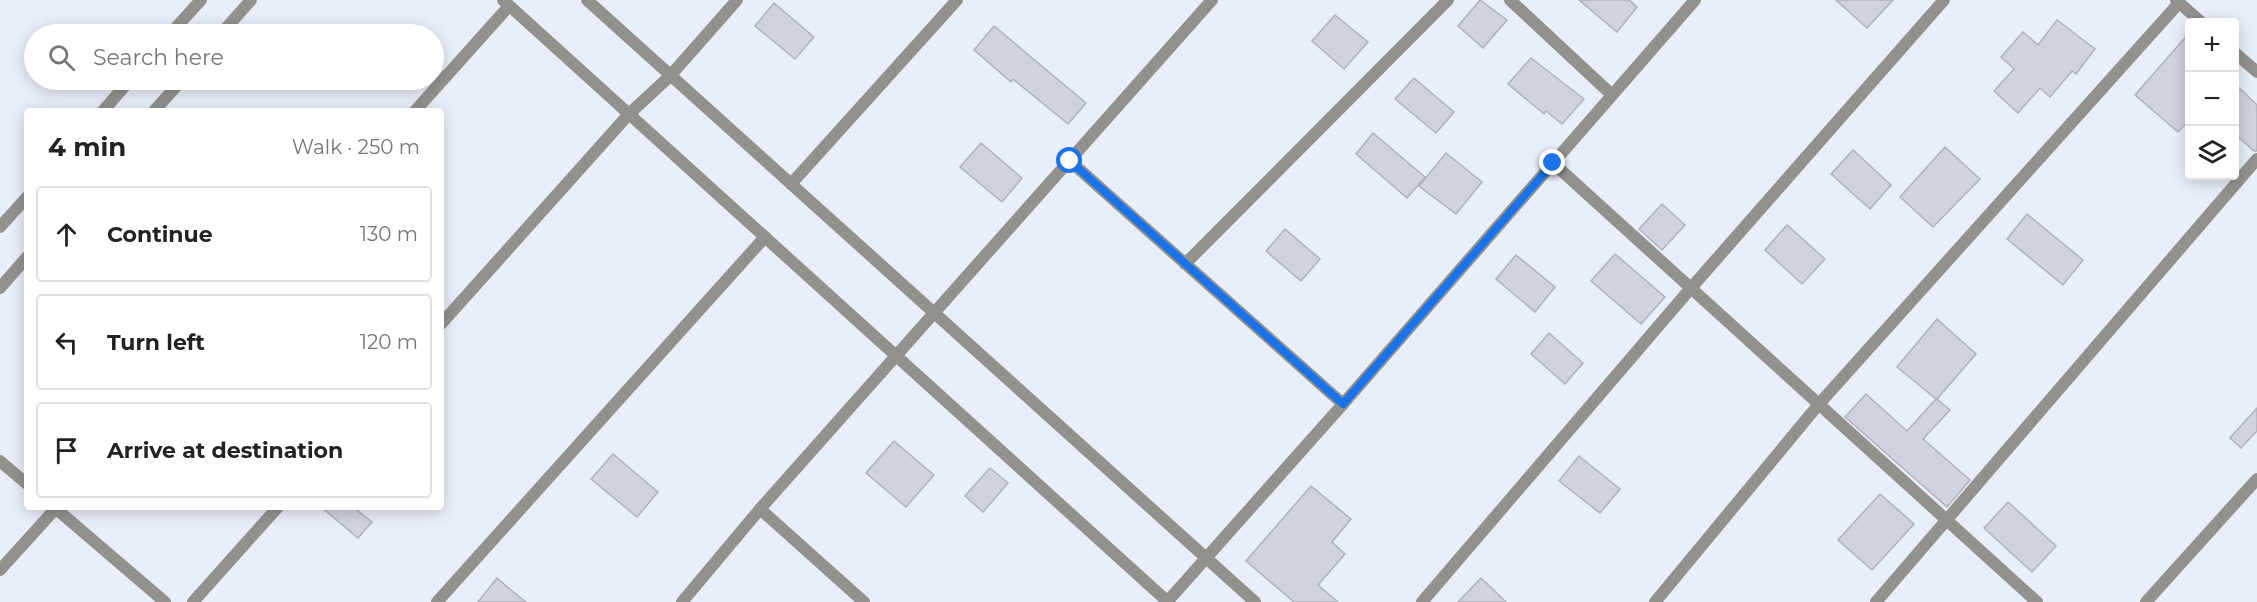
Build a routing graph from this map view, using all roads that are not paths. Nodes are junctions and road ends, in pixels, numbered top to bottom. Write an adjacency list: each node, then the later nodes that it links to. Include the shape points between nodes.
1 (201, 0): 14 (street)
2 (251, 0): 15 (street)
3 (587, 0): 18 (street)
4 (737, 0): 18 (street)
5 (957, 0): 31 (street)
6 (1212, 0): 29 (street)
7 (1448, 0): 36 (street)
8 (1509, 0): 23 (street)
9 (1695, 0): 23 (street)
10 (1944, 0): 38 (street)
11 (2177, 1): 13 (street); 43 (street)
12 (506, 3): 19 (street); 27 (street)
13 (2196, 18)
14 (179, 24)
15 (230, 24)
16 (2239, 56): 17 (street)
17 (2257, 72)
18 (670, 76): 27 (street); 31 (street)
19 (444, 77)
20 (121, 90): 24 (street)
21 (173, 90): 25 (street)
22 (433, 90): 26 (street)
23 (1612, 94): 30 (street)
24 (106, 108)
25 (157, 108)
26 (418, 108)
27 (629, 114): 34 (street); 40 (street)
28 (2257, 159): 51 (street)
29 (1070, 161): 36 (street); 39 (street)
30 (1553, 163): 38 (street); 42 (street)
31 (791, 184): 39 (street)
32 (24, 200): 33 (street)
33 (0, 227)
34 (765, 237): 41 (street); 56 (street)
35 (24, 260): 37 (street)
36 (1185, 264): 42 (street)
37 (0, 288)
38 (1691, 288): 43 (street); 61 (street)
39 (935, 314): 41 (street); 52 (street)
40 (444, 321)
41 (896, 356): 47 (street); 59 (street)
42 (1343, 404): 52 (street)
43 (1819, 404): 51 (street); 62 (street)
44 (0, 461): 46 (street)
45 (2257, 479): 65 (street)
46 (24, 481)
47 (760, 509): 57 (street); 58 (street)
48 (53, 510): 53 (street)
49 (57, 510): 54 (street)
50 (275, 510): 55 (street)
51 (1948, 522): 63 (street); 64 (street)
52 (1205, 557): 59 (street); 60 (street)
53 (0, 570)
54 (165, 602)
55 (193, 602)
56 (437, 602)
57 (682, 602)
58 (864, 602)
59 (1167, 602)
60 (1255, 602)
61 (1422, 602)
62 (1655, 602)
63 (1876, 602)
64 (2037, 602)
65 (2146, 602)

